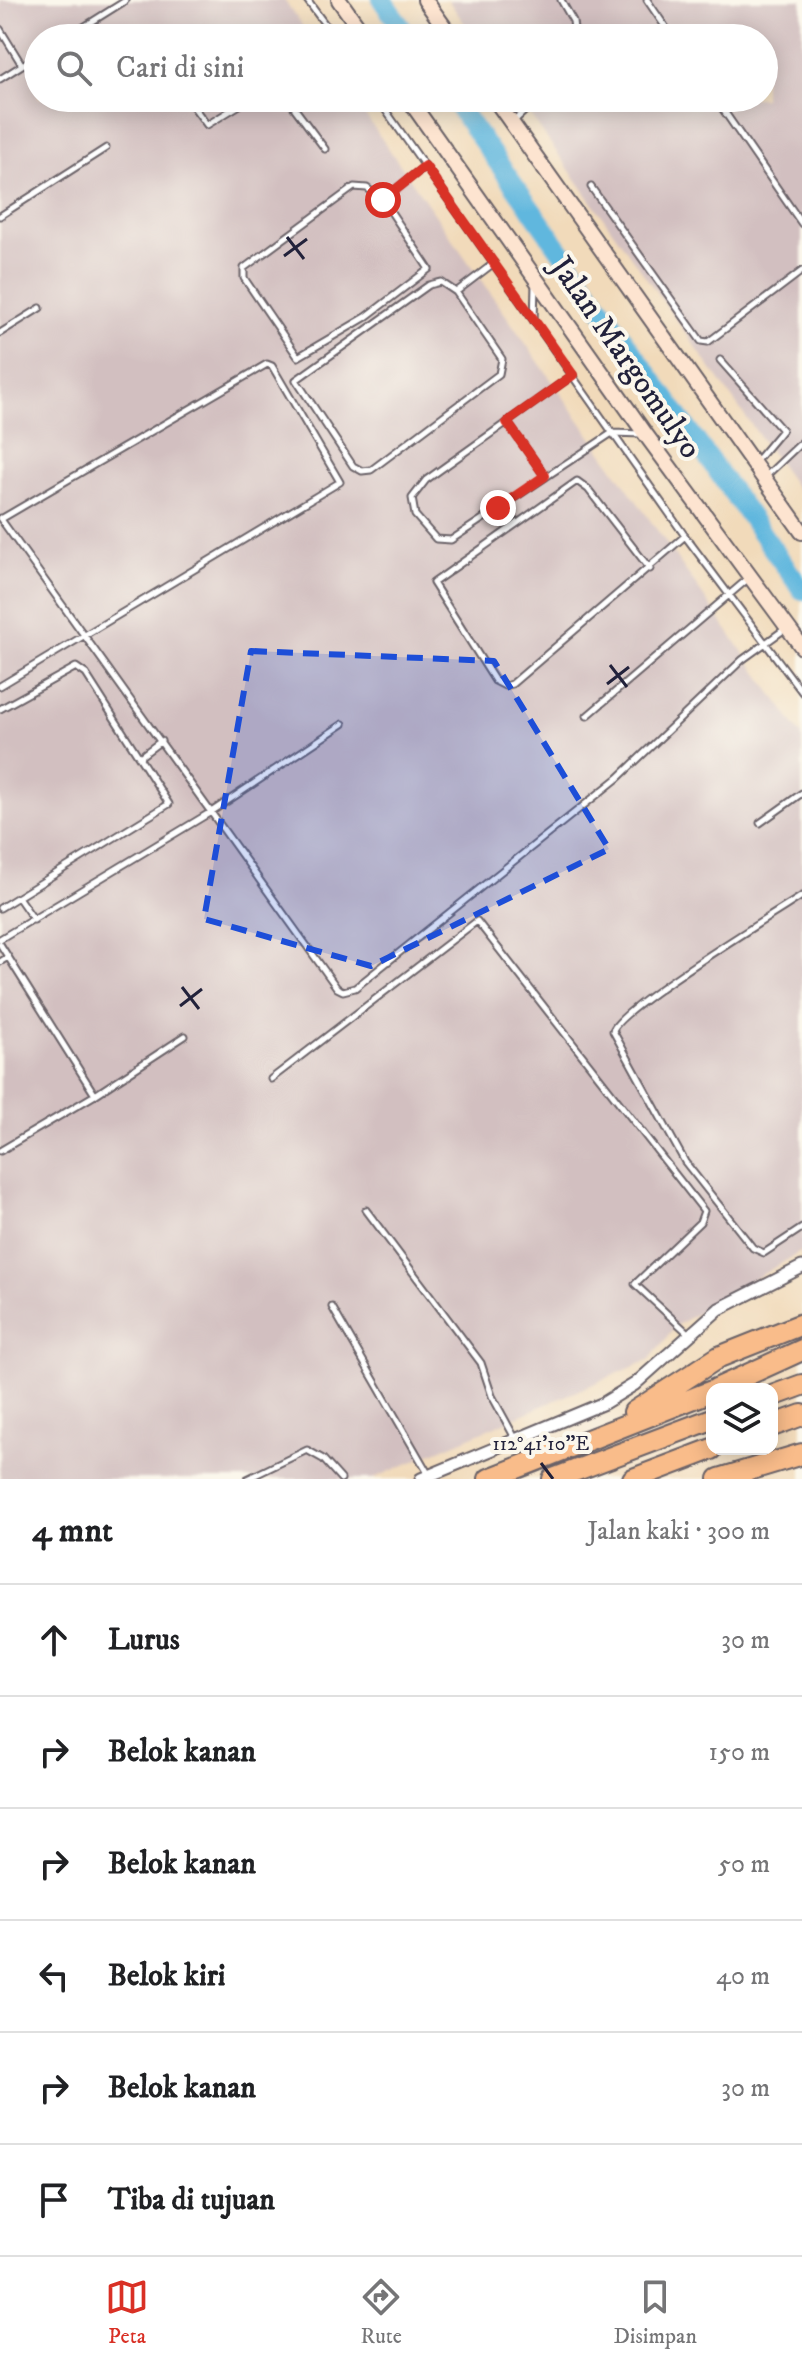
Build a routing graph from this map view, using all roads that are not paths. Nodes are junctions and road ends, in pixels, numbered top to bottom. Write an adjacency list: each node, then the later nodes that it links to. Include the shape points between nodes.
1 (125, 0): 7 (lane)
2 (307, 0): 8 (lane)
3 (339, 0): 9 (main road)
4 (425, 0): 10 (main road)
5 (561, 0): 11 (lane)
6 (647, 0): 12 (lane)
7 (88, 24)
8 (325, 24)
9 (356, 24)
10 (442, 24)
11 (573, 24)
12 (663, 24)
13 (0, 29): 14 (lane)
14 (22, 65): 15 (lane)
15 (0, 79)
16 (197, 112): 17 (lane, via 207,125)
17 (228, 112)
18 (297, 112): 26 (lane)
19 (387, 112): 27 (lane)
20 (418, 112): 34 (main road, Jalan Margomulyo)
21 (504, 112): 24 (main road, Jalan Margomulyo)
22 (524, 112): 24 (lane)
23 (725, 112): 31 (lane)
24 (512, 123): 45 (main road, Jalan Margomulyo)
25 (106, 148): 30 (lane)
26 (325, 149)
27 (425, 166): 29 (lane); 32 (lane)
28 (591, 187): 33 (lane, via 701,341 708,342)
29 (383, 200): 29 (lane, via 367,188 354,187 244,268 244,278 298,357 366,317 429,269)
30 (0, 216)
31 (802, 224)
32 (494, 263): 35 (lane); 37 (lane)
33 (802, 271)
34 (535, 276): 37 (lane); 43 (main road, Jalan Margomulyo)
35 (456, 292): 35 (lane, via 502,359 499,374 371,470 353,466 296,380 429,285 441,282)
36 (40, 308): 38 (lane)
37 (534, 323): 40 (lane)
38 (0, 333)
39 (720, 360): 45 (lane, via 782,430)
40 (573, 375): 41 (lane); 42 (lane)
41 (507, 422): 46 (lane); 46 (lane, via 426,480 412,498 415,515 436,539 451,540)
42 (612, 433): 43 (lane); 46 (lane); 50 (lane)
43 (646, 435): 52 (main road, Jalan Margomulyo)
44 (802, 442): 47 (lane)
45 (754, 463): 47 (main road, Jalan Margomulyo)
46 (545, 476)
47 (764, 477): 49 (main road, Jalan Margomulyo)
48 (0, 518): 55 (lane); 55 (lane, via 267,364 272,366 339,484)
49 (802, 532)
50 (685, 536): 51 (lane); 53 (lane)
51 (650, 569): 51 (lane, via 505,686 495,681 433,583 577,481)
52 (751, 576): 53 (lane); 54 (main road, Jalan Margomulyo)
53 (727, 595): 56 (lane); 61 (lane)
54 (788, 627): 56 (lane); 57 (main road, Jalan Margomulyo)
55 (83, 636): 58 (lane); 63 (lane)
56 (765, 641): 59 (lane); 66 (lane, via 618,778 355,988 337,988)
57 (802, 647)
58 (0, 686)
59 (802, 692)
60 (0, 709): 64 (lane, via 76,667)
61 (587, 716)
62 (343, 724): 66 (lane)
63 (161, 741): 64 (lane); 66 (lane)
64 (141, 756): 69 (lane, via 167,798 165,809)
65 (802, 793): 67 (lane)
66 (211, 812): 71 (lane)
67 (760, 823)
68 (802, 896): 80 (lane, via 653,994 615,1023 613,1031 685,1162 753,1248 764,1253)
69 (18, 897): 70 (lane); 71 (lane)
70 (0, 908)
71 (34, 920): 72 (lane)
72 (0, 942): 73 (lane)
73 (8, 957): 74 (lane); 77 (lane)
74 (0, 962)
75 (185, 1036): 77 (lane)
76 (271, 1079): 84 (lane, via 477,921 704,1211 700,1222 635,1284)
77 (95, 1095): 78 (lane)
78 (0, 1151)
79 (366, 1210): 94 (lane, via 481,1363)
80 (802, 1228)
81 (802, 1267): 84 (street, via 719,1309)
82 (332, 1307): 97 (lane)
83 (802, 1324): 93 (highway, via 719,1357)
84 (689, 1334): 94 (street, via 635,1384 604,1403)
85 (802, 1350): 86 (highway)
86 (729, 1383)
87 (802, 1385): 89 (highway)
88 (706, 1393): 93 (highway)
89 (778, 1394)
90 (802, 1415): 92 (highway)
91 (706, 1421): 101 (highway)
92 (778, 1424)
93 (603, 1431): 100 (highway)
94 (515, 1439): 97 (street)
95 (706, 1451): 102 (highway)
96 (802, 1454): 103 (highway)
97 (426, 1477)
98 (247, 1479): 99 (lane, via 307,1450)
99 (341, 1479)
100 (489, 1479)
101 (553, 1479)
102 (633, 1479)
103 (719, 1479)

